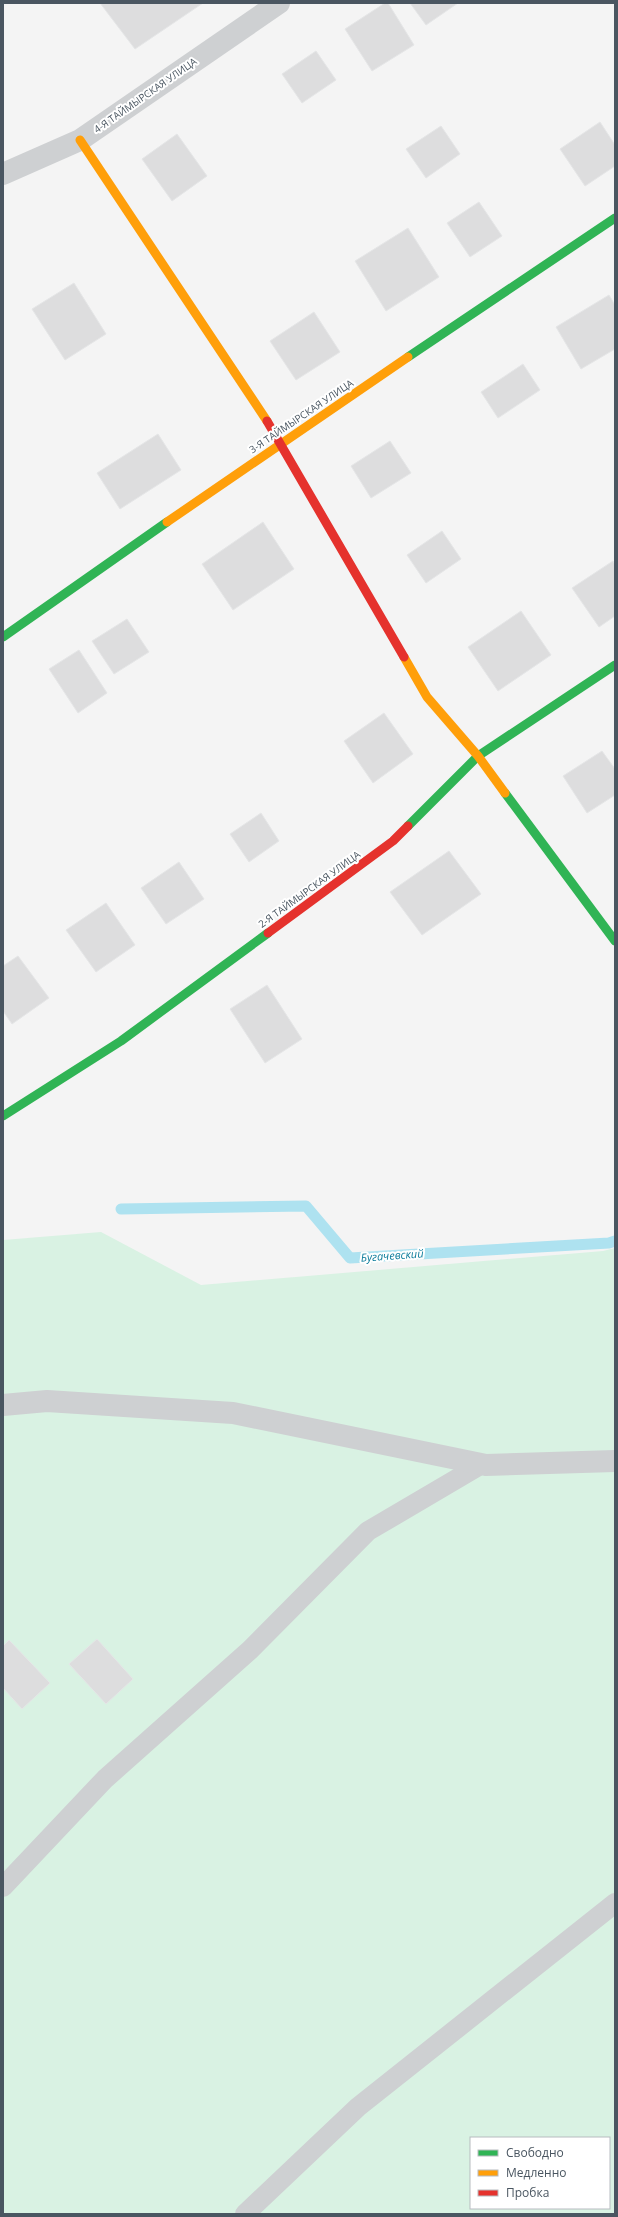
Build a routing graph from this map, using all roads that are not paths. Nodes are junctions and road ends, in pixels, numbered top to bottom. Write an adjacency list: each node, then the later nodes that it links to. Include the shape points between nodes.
1 (279, 3): 2 (street, 4-Я ТАЙМЫРСКАЯ УЛИЦА)
2 (80, 140): 3 (street, 4-Я ТАЙМЫРСКАЯ УЛИЦА); 5 (street)
3 (3, 174)
4 (615, 218): 5 (street, 3-Я ТАЙМЫРСКАЯ УЛИЦА)
5 (281, 443): 6 (street, 3-Я ТАЙМЫРСКАЯ УЛИЦА); 8 (street, via 427,697)
6 (3, 637)
7 (615, 665): 8 (street, 2-Я ТАЙМЫРСКАЯ УЛИЦА)
8 (478, 756): 9 (street); 10 (street, 2-Я ТАЙМЫРСКАЯ УЛИЦА, via 393,841 121,1041)
9 (615, 941)
10 (3, 1116)
11 (3, 1404): 13 (street, via 47,1401 233,1413)
12 (615, 1461): 13 (street)
13 (482, 1464): 14 (lane, via 368,1531 250,1650 105,1779)
14 (3, 1887)
15 (615, 1903): 16 (lane, via 358,2107)
16 (245, 2214)

